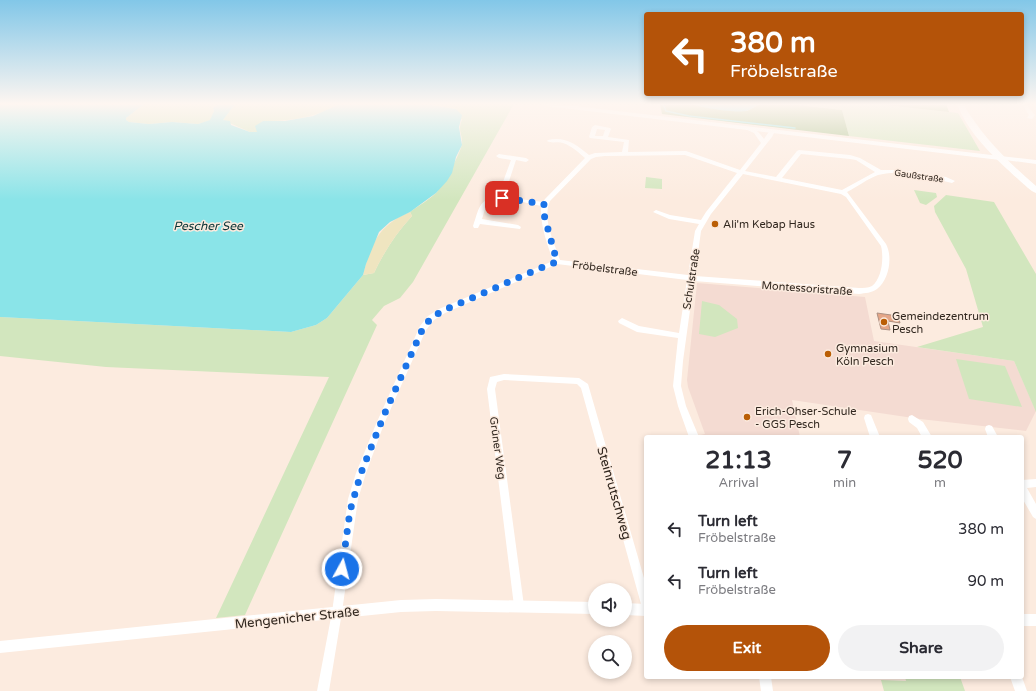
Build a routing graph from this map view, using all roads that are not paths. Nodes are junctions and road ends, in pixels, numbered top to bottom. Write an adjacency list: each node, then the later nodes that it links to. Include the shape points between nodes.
1 (759, 136): 7 (street)
2 (769, 136): 7 (street, Schulstraße)
3 (816, 136): 11 (street)
4 (981, 136): 11 (main road)
5 (605, 138): 8 (street, via 627,141)
6 (550, 141): 10 (street, via 566,142)
7 (764, 143): 15 (street, Schulstraße)
8 (625, 154): 10 (street, via 595,155); 15 (street, via 686,153)
9 (499, 156): 12 (street)
10 (589, 158): 22 (street)
11 (1000, 158): 14 (street); 19 (main road)
12 (514, 159): 13 (street); 21 (street)
13 (526, 160)
14 (1036, 162)
15 (741, 172): 17 (street); 24 (street, Schulstraße)
16 (881, 172): 17 (street, via 850,157 799,152); 18 (street, Gaußstraße, via 938,177); 20 (street, Gaußstraße)
17 (778, 179): 20 (street)
18 (952, 181)
19 (1036, 190)
20 (843, 192): 27 (street, Montessoristraße, via 887,250 887,261 877,285 873,288 849,291)
21 (502, 198): 22 (street); 25 (street, via 486,202 477,224)
22 (544, 204): 26 (street, Fröbelstraße, via 543,211)
23 (656, 212): 24 (street, via 669,217)
24 (702, 222): 27 (street, Schulstraße, via 698,231)
25 (518, 226)
26 (557, 262): 27 (street, Fröbelstraße); 45 (street, via 442,311 431,318 423,328 380,424 355,493 348,523)
27 (690, 278): 29 (street, Schulstraße)
28 (622, 321): 29 (street, via 636,329)
29 (682, 336): 33 (street, Schulstraße, via 677,386)
30 (582, 383): 40 (street, Steinrutschweg, via 585,386); 41 (street, Grüner Weg, via 504,377 493,379 491,384)
31 (868, 418): 34 (street)
32 (912, 419): 35 (street, via 920,425)
33 (693, 435)
34 (874, 435)
35 (926, 435)
36 (1036, 483): 37 (street)
37 (1024, 484)
38 (1024, 493): 39 (street)
39 (1036, 514)
40 (644, 597)
41 (519, 606): 42 (street, Mengenicher Straße); 45 (street, Mengenicher Straße, via 401,606)
42 (588, 608)
43 (632, 609): 44 (street)
44 (644, 610)
45 (337, 612): 48 (street, Mengenicher Straße); 51 (street)
46 (1024, 620): 47 (street)
47 (1036, 620)
48 (0, 647)
49 (765, 679): 52 (street)
50 (1017, 679): 53 (street)
51 (323, 691)
52 (767, 691)
53 (1021, 691)

